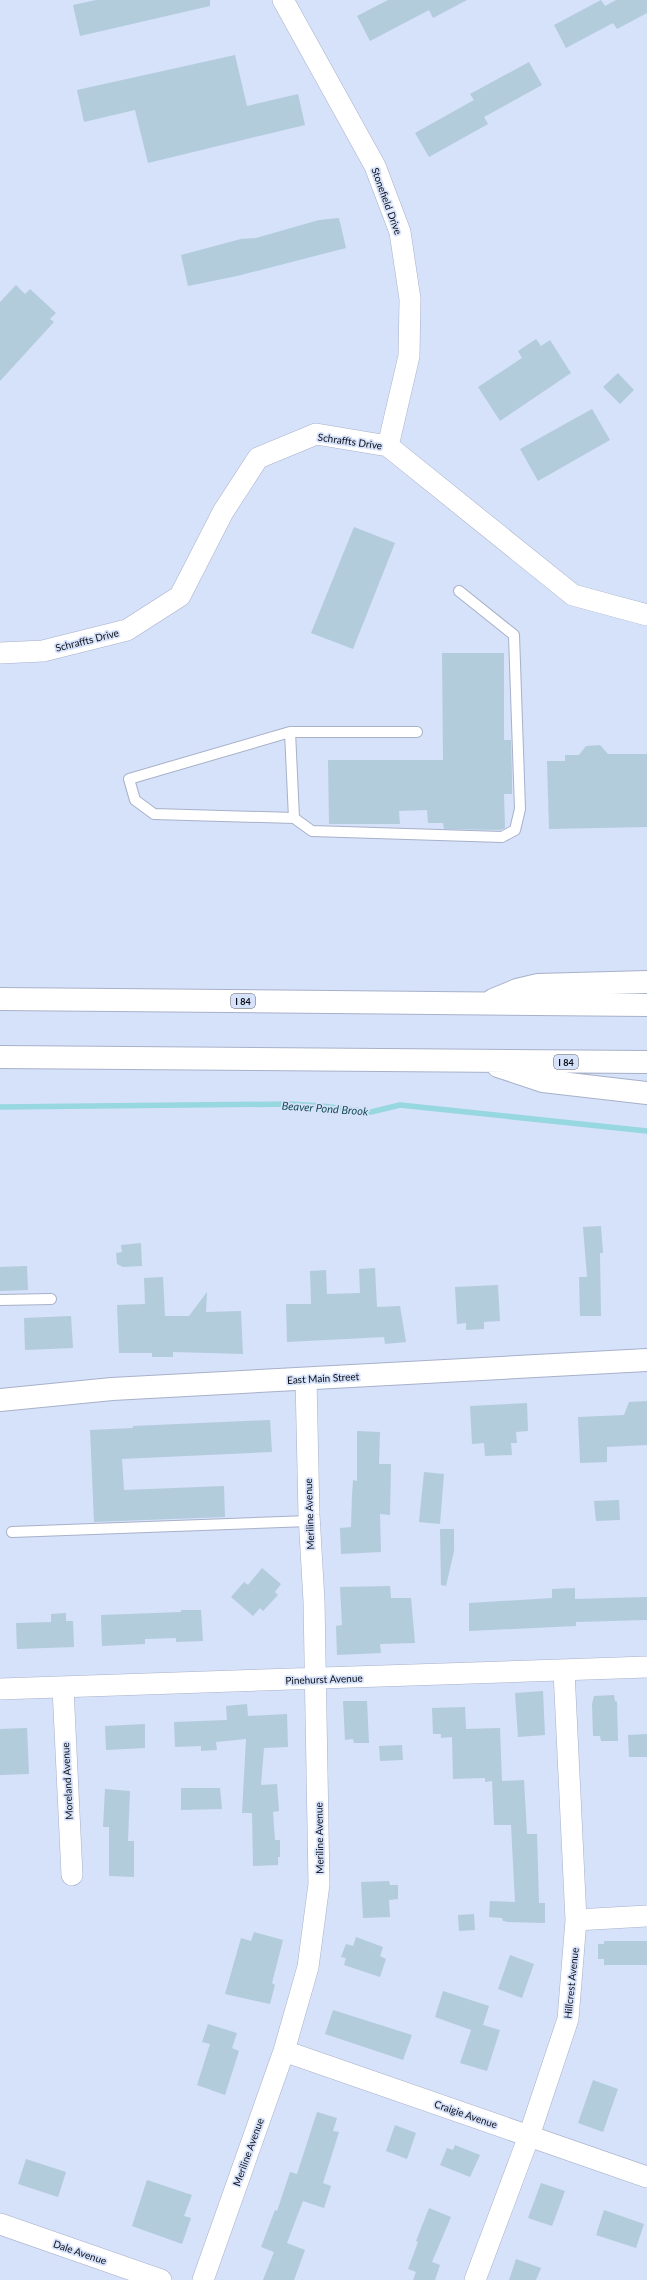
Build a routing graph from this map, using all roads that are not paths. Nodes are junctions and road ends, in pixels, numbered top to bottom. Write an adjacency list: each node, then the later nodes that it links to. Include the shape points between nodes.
1 (283, 0): 2 (street, Stonefield Drive, via 375,166 400,232 410,299 409,356)
2 (388, 446): 4 (street, Schraffts Drive, via 573,595); 5 (street, Schraffts Drive, via 316,434 258,458 223,512 180,596 127,630 43,651)
3 (459, 591): 8 (lane, via 514,635 520,809 514,830 502,837 312,831)
4 (647, 615)
5 (0, 653)
6 (290, 732): 7 (lane); 8 (lane); 8 (lane, via 129,779 135,800 154,814)
7 (416, 732)
8 (294, 818)
9 (647, 982): 11 (main road, via 538,985 517,990)
10 (0, 999): 11 (main road, I 84)
11 (486, 1004): 12 (main road, I 84)
12 (647, 1005)
13 (0, 1057): 14 (main road, I 84)
14 (486, 1061): 15 (main road, I 84); 16 (main road, via 525,1077 543,1081)
15 (647, 1062)
16 (647, 1094)
17 (51, 1299): 18 (lane)
18 (0, 1300)
19 (647, 1360): 20 (main road, East Main Street)
20 (306, 1378): 21 (main road, East Main Street, via 112,1389); 22 (street, Meriline Avenue)
21 (0, 1400)
22 (309, 1521): 23 (lane); 26 (street, Meriline Avenue)
23 (12, 1532)
24 (647, 1667): 25 (street, Pinehurst Avenue)
25 (564, 1671): 26 (street, Pinehurst Avenue); 31 (street, Hillcrest Avenue)
26 (316, 1679): 27 (street, Pinehurst Avenue); 32 (street, Meriline Avenue, via 320,1884 308,1967)
27 (63, 1688): 28 (street, Pinehurst Avenue); 29 (street, Moreland Avenue)
28 (0, 1689)
29 (72, 1875)
30 (647, 1916): 31 (street)
31 (576, 1920): 33 (street, Hillcrest Avenue, via 568,2018)
32 (284, 2051): 33 (street, Craigie Avenue); 37 (street, Meriline Avenue)
33 (529, 2136): 34 (street, Craigie Avenue); 38 (street, Hillcrest Avenue)
34 (647, 2177)
35 (0, 2224): 36 (street, Dale Avenue)
36 (161, 2280)
37 (203, 2280)
38 (475, 2280)

